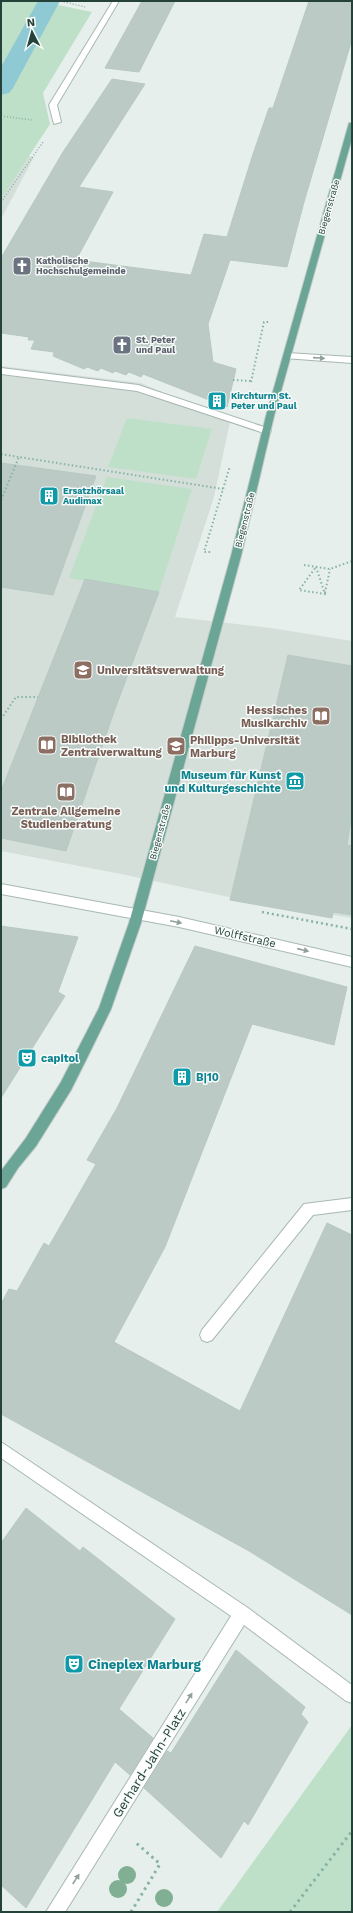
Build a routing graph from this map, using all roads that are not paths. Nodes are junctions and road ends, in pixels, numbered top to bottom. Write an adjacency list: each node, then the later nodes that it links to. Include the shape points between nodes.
1 (116, 1): 2 (street, via 53,105)
2 (56, 122)
3 (352, 125): 4 (main road, Biegenstraße)
4 (287, 356): 5 (street, one-way to 5); 7 (main road, Biegenstraße)
5 (352, 360)
6 (1, 370): 7 (street, via 138,388)
7 (267, 431): 9 (main road, Biegenstraße, via 236,556)
8 (1, 889): 9 (street)
9 (138, 914): 10 (street, Wolffstraße, one-way to 10); 11 (main road, Biegenstraße, via 105,1010 83,1054 31,1142 12,1164)
10 (352, 962)
11 (1, 1183)
12 (352, 1204): 13 (street, via 309,1209)
13 (207, 1335)
14 (1, 1449): 15 (street)
15 (242, 1614): 16 (street); 17 (street, Gerhard-Jahn-Platz, one-way to 15)
16 (352, 1695)
17 (55, 1912)

